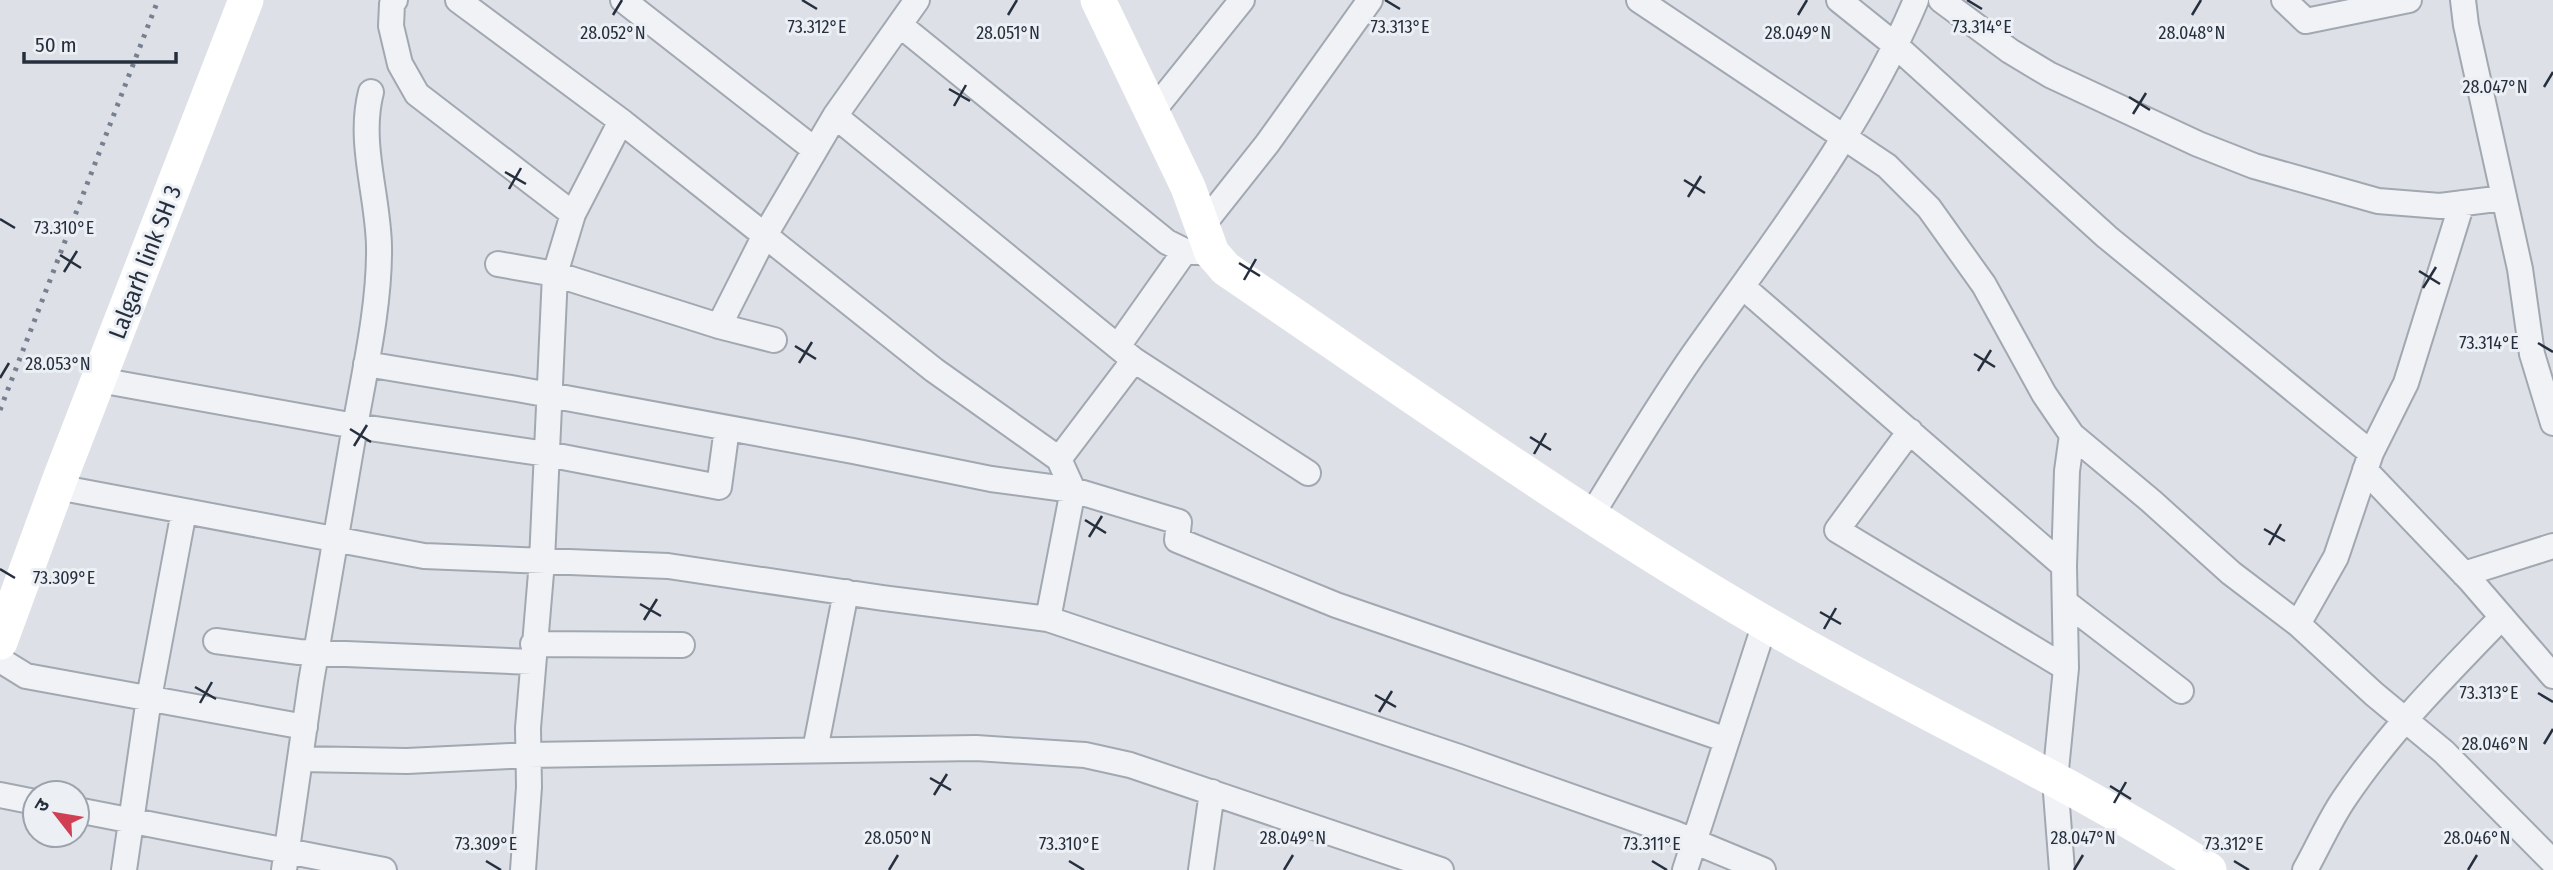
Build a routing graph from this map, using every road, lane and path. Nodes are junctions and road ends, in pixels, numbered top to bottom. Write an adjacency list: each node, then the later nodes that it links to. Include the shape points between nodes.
1 (246, 0): 36 (street, Lalgarh link SH 3)
2 (395, 0): 26 (street, via 391,26 400,64 417,94)
3 (458, 0): 21 (street)
4 (623, 0): 23 (street)
5 (917, 0): 16 (street)
6 (1098, 0): 19 (street)
7 (1242, 0): 19 (street)
8 (1370, 0): 28 (street)
9 (1639, 0): 22 (street)
10 (1839, 0): 17 (street)
11 (1916, 0): 17 (street)
12 (1941, 0): 25 (street, via 2050,75 2254,166 2378,201 2440,206)
13 (2284, 0): 14 (street, via 2305,21)
14 (2409, 0)
15 (2463, 0): 24 (street)
16 (900, 25): 20 (street); 28 (street, via 1167,243)
17 (1895, 45): 22 (street); 45 (street, via 2107,237)
18 (371, 92): 35 (street, via 365,125 379,246)
19 (1152, 112): 28 (street, via 1188,187)
20 (835, 116): 23 (street); 34 (street)
21 (621, 121): 26 (street); 27 (street)
22 (1844, 136): 31 (street); 42 (street, via 1887,166 1928,208 1984,285)
23 (815, 150): 27 (street)
24 (2504, 198): 25 (street); 38 (street, via 2532,355)
25 (2462, 203): 45 (street, via 2406,383)
26 (573, 214): 30 (street)
27 (765, 235): 32 (street); 44 (street, via 933,370)
28 (1199, 243): 34 (street); 50 (street, via 1226,269)
29 (498, 264): 30 (street)
30 (555, 274): 32 (street); 37 (street)
31 (1743, 287): 41 (street); 50 (street, via 1692,356)
32 (719, 326): 33 (street)
33 (774, 340)
34 (1126, 353): 44 (street); 46 (street)
35 (366, 364): 37 (street); 39 (street)
36 (99, 380): 39 (street); 47 (street, Lalgarh link SH 3)
37 (548, 395): 40 (street); 43 (street)
38 (2553, 423)
39 (355, 426): 43 (street); 51 (street)
40 (727, 428): 43 (street, via 719,487); 48 (street, via 991,479)
41 (1910, 431): 54 (street); 68 (street, via 1836,530)
42 (2072, 435): 54 (street); 61 (street, via 2231,573)
43 (547, 454): 53 (street)
44 (1059, 459): 48 (street)
45 (2368, 462): 55 (street); 61 (street, via 2336,557)
46 (1308, 473)
47 (57, 487): 49 (street); 63 (street, Lalgarh link SH 3)
48 (1073, 490): 59 (street); 74 (street, via 1179,522 1177,540 1336,605)
49 (184, 512): 51 (street); 71 (street)
50 (1591, 516): 60 (street)
51 (335, 541): 53 (street, via 424,556); 65 (street)
52 (2553, 546): 55 (street)
53 (541, 561): 56 (street, via 668,566); 66 (street)
54 (2064, 566): 57 (street)
55 (2464, 574): 58 (street)
56 (846, 592): 59 (street); 75 (street)
57 (2065, 601): 68 (street); 70 (street)
58 (2502, 617): 69 (street); 72 (street)
59 (1048, 619): 84 (street, via 1459,757)
60 (1765, 622): 74 (street); 78 (street)
61 (2298, 624): 72 (street)
62 (216, 640): 65 (street)
63 (0, 642)
64 (682, 645): 66 (street)
65 (316, 653): 66 (street); 73 (street)
66 (533, 653): 76 (street)
67 (0, 660): 71 (street, via 26,676)
68 (2066, 668): 78 (street)
69 (2553, 676)
70 (2181, 691)
71 (149, 698): 73 (street); 83 (street)
72 (2405, 720): 86 (street, via 2444,752); 96 (street, via 2342,801)
73 (304, 727): 77 (street)
74 (1727, 740): 84 (street)
75 (814, 750): 76 (street); 79 (street, via 976,748 1085,755)
76 (528, 755): 77 (street, via 407,761); 89 (street)
77 (300, 759): 85 (street)
78 (2055, 780): 94 (street); 95 (street)
79 (1212, 792): 90 (street); 91 (street)
80 (0, 795): 81 (street)
81 (21, 799)
82 (91, 813): 83 (street)
83 (132, 821): 85 (street); 87 (street)
84 (1694, 842): 92 (street); 93 (street)
85 (285, 861): 88 (street)
86 (2553, 862)
87 (124, 870)
88 (384, 870)
89 (523, 870)
90 (1201, 870)
91 (1441, 870)
92 (1685, 870)
93 (1763, 870)
94 (2062, 870)
95 (2209, 870)
96 (2305, 870)

